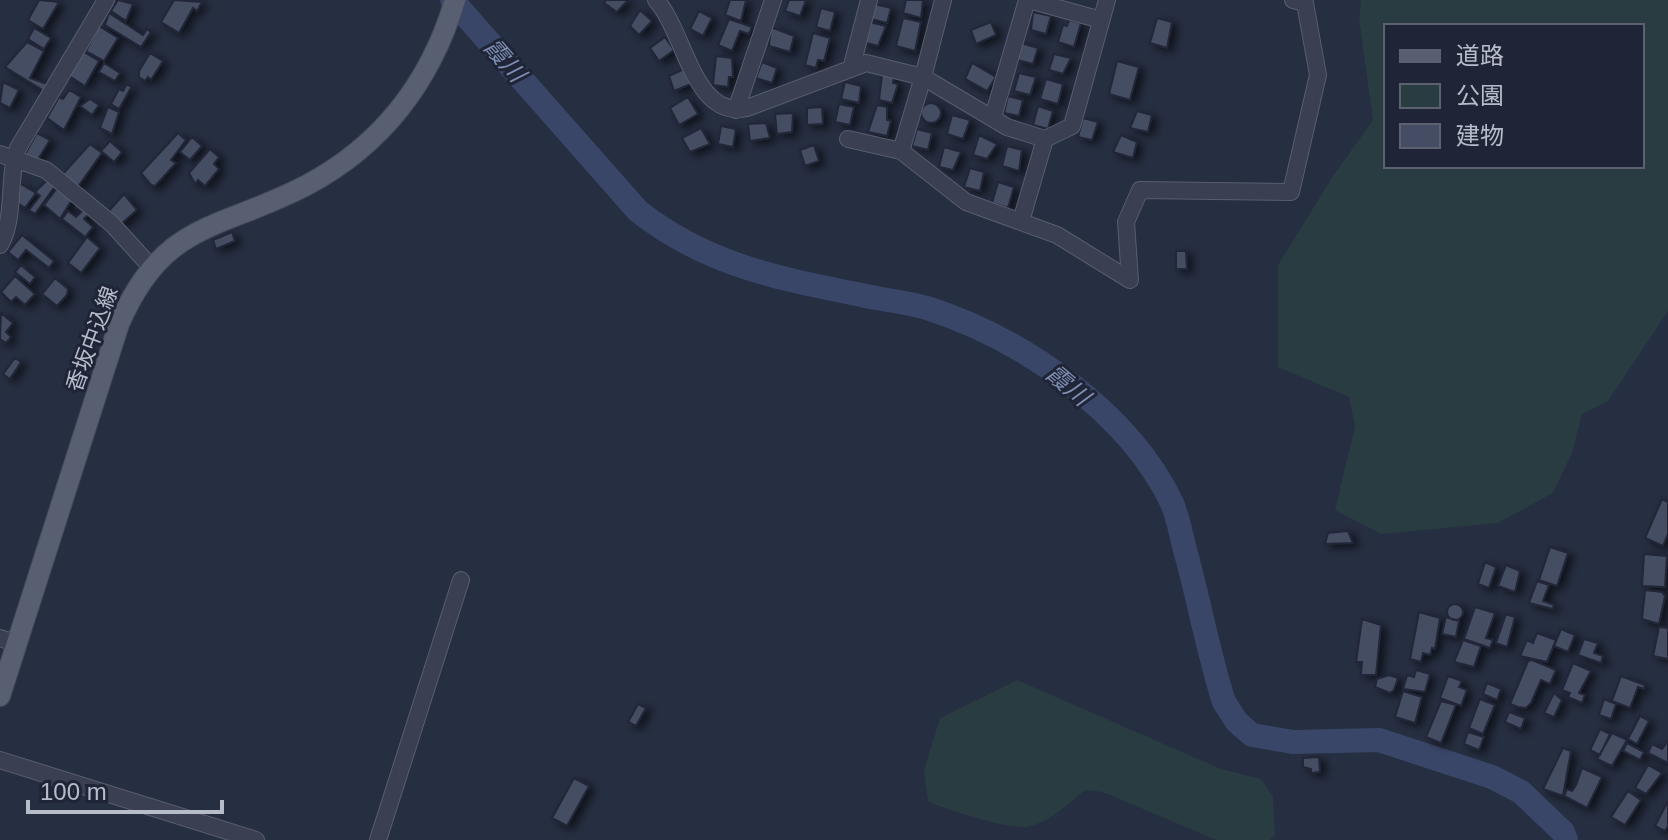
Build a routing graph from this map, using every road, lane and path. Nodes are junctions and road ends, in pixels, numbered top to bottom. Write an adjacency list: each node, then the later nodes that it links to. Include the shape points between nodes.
1 (106, 0): 18 (street)
2 (656, 0): 13 (street, via 711,102)
3 (773, 0): 13 (street)
4 (869, 0): 11 (street)
5 (943, 0): 12 (street)
6 (1028, 0): 10 (street); 14 (street)
7 (1107, 0): 10 (street)
8 (1293, 0): 19 (street, via 1305,3 1318,75 1291,192 1140,190 1126,222 1130,280 1057,235)
9 (452, 10): 21 (main road, 香坂中込線, via 429,67 406,102 365,146 303,187 192,233)
10 (1101, 20): 16 (street, via 1072,126)
11 (851, 69): 12 (street, via 866,63 887,65); 13 (street)
12 (923, 77): 14 (street); 17 (street)
13 (736, 110)
14 (993, 117): 16 (street)
15 (848, 139): 17 (street)
16 (1045, 139): 19 (street)
17 (901, 151): 19 (street, via 966,202)
18 (7, 157): 20 (street, via 8,227); 21 (street, via 46,170 79,195)
19 (1021, 221)
20 (0, 245)
21 (151, 267): 23 (main road, 香坂中込線, via 119,324)
22 (461, 580): 27 (street)
23 (8, 641): 24 (main road, 香坂中込線)
24 (0, 696)
25 (0, 760): 26 (street)
26 (256, 840)
27 (378, 840)

